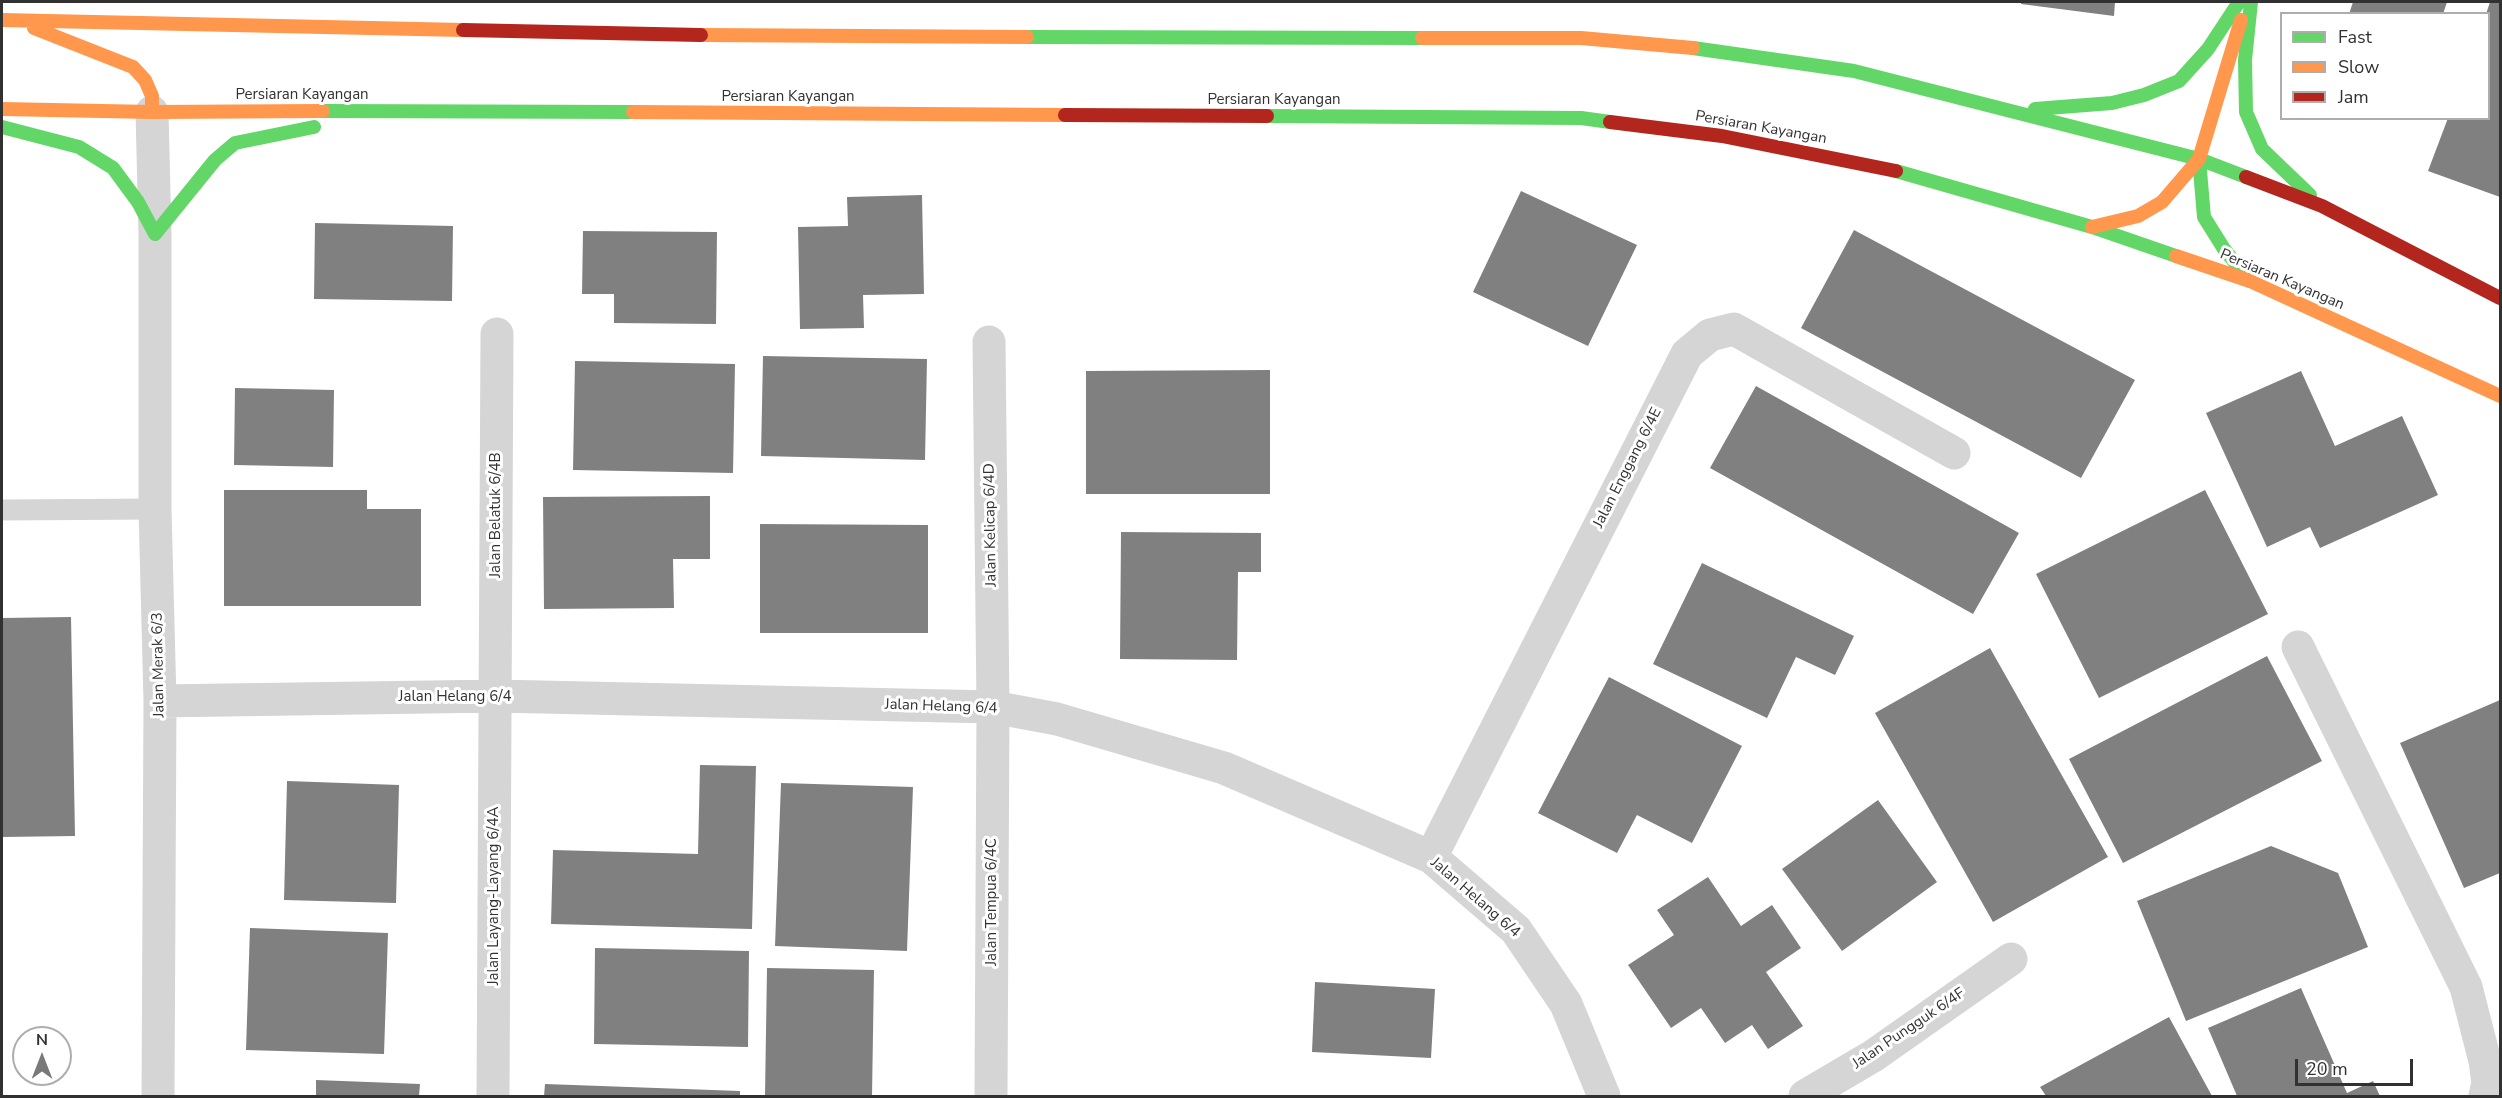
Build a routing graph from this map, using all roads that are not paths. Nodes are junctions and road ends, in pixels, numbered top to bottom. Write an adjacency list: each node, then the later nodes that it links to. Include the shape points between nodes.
1 (2239, 2): 6 (main road, via 2208,49 2179,81 2112,103)
2 (2249, 2): 9 (main road); 10 (main road, via 2247,112 2262,149)
3 (7, 20): 6 (main road, via 734,36 1581,38 1699,49 1854,71); 7 (main road, via 133,67 146,80)
4 (2, 109): 7 (main road, Persiaran Kayangan)
5 (413, 111): 7 (main road, Persiaran Kayangan); 11 (main road, Persiaran Kayangan, via 1581,118 1722,136 1904,172); 12 (main road, via 235,142 215,160)
6 (2006, 111): 9 (main road)
7 (152, 112): 12 (street, Jalan Merak 6/3)
8 (2, 127): 12 (main road, via 79,147 113,168)
9 (2199, 159): 10 (main road); 11 (main road, via 2162,202 2138,216); 13 (main road, via 2204,217)
10 (2322, 206): 14 (main road)
11 (2092, 226): 13 (main road, Persiaran Kayangan)
12 (155, 234): 19 (street, Jalan Merak 6/3)
13 (2250, 281): 17 (main road, Persiaran Kayangan)
14 (2500, 298)
15 (497, 334): 22 (street, Jalan Belatuk 6/4B)
16 (989, 342): 24 (street, Jalan Kelicap 6/4D)
17 (2500, 396)
18 (1954, 453): 25 (street, Jalan Enggang 6/4E, via 1734,329 1710,335 1687,354)
19 (155, 509): 20 (lane); 23 (street, Jalan Merak 6/3)
20 (2, 510)
21 (2298, 647): 32 (street, via 2466,987 2485,1061)
22 (496, 696): 23 (street, Jalan Helang 6/4); 24 (street, Jalan Helang 6/4); 28 (street, Jalan Layang-Layang 6/4A)
23 (160, 701): 27 (street, Jalan Merak 6/3)
24 (993, 707): 25 (street, Jalan Helang 6/4, via 1057,719 1224,768); 29 (street, Jalan Tempua 6/4C)
25 (1431, 857): 30 (street, Jalan Helang 6/4, via 1516,930 1566,1004)
26 (2012, 959): 31 (street, Jalan Pungguk 6/4F, via 1873,1056)
27 (158, 1096)
28 (493, 1096)
29 (991, 1096)
30 (1604, 1096)
31 (1805, 1096)
32 (2485, 1096)

